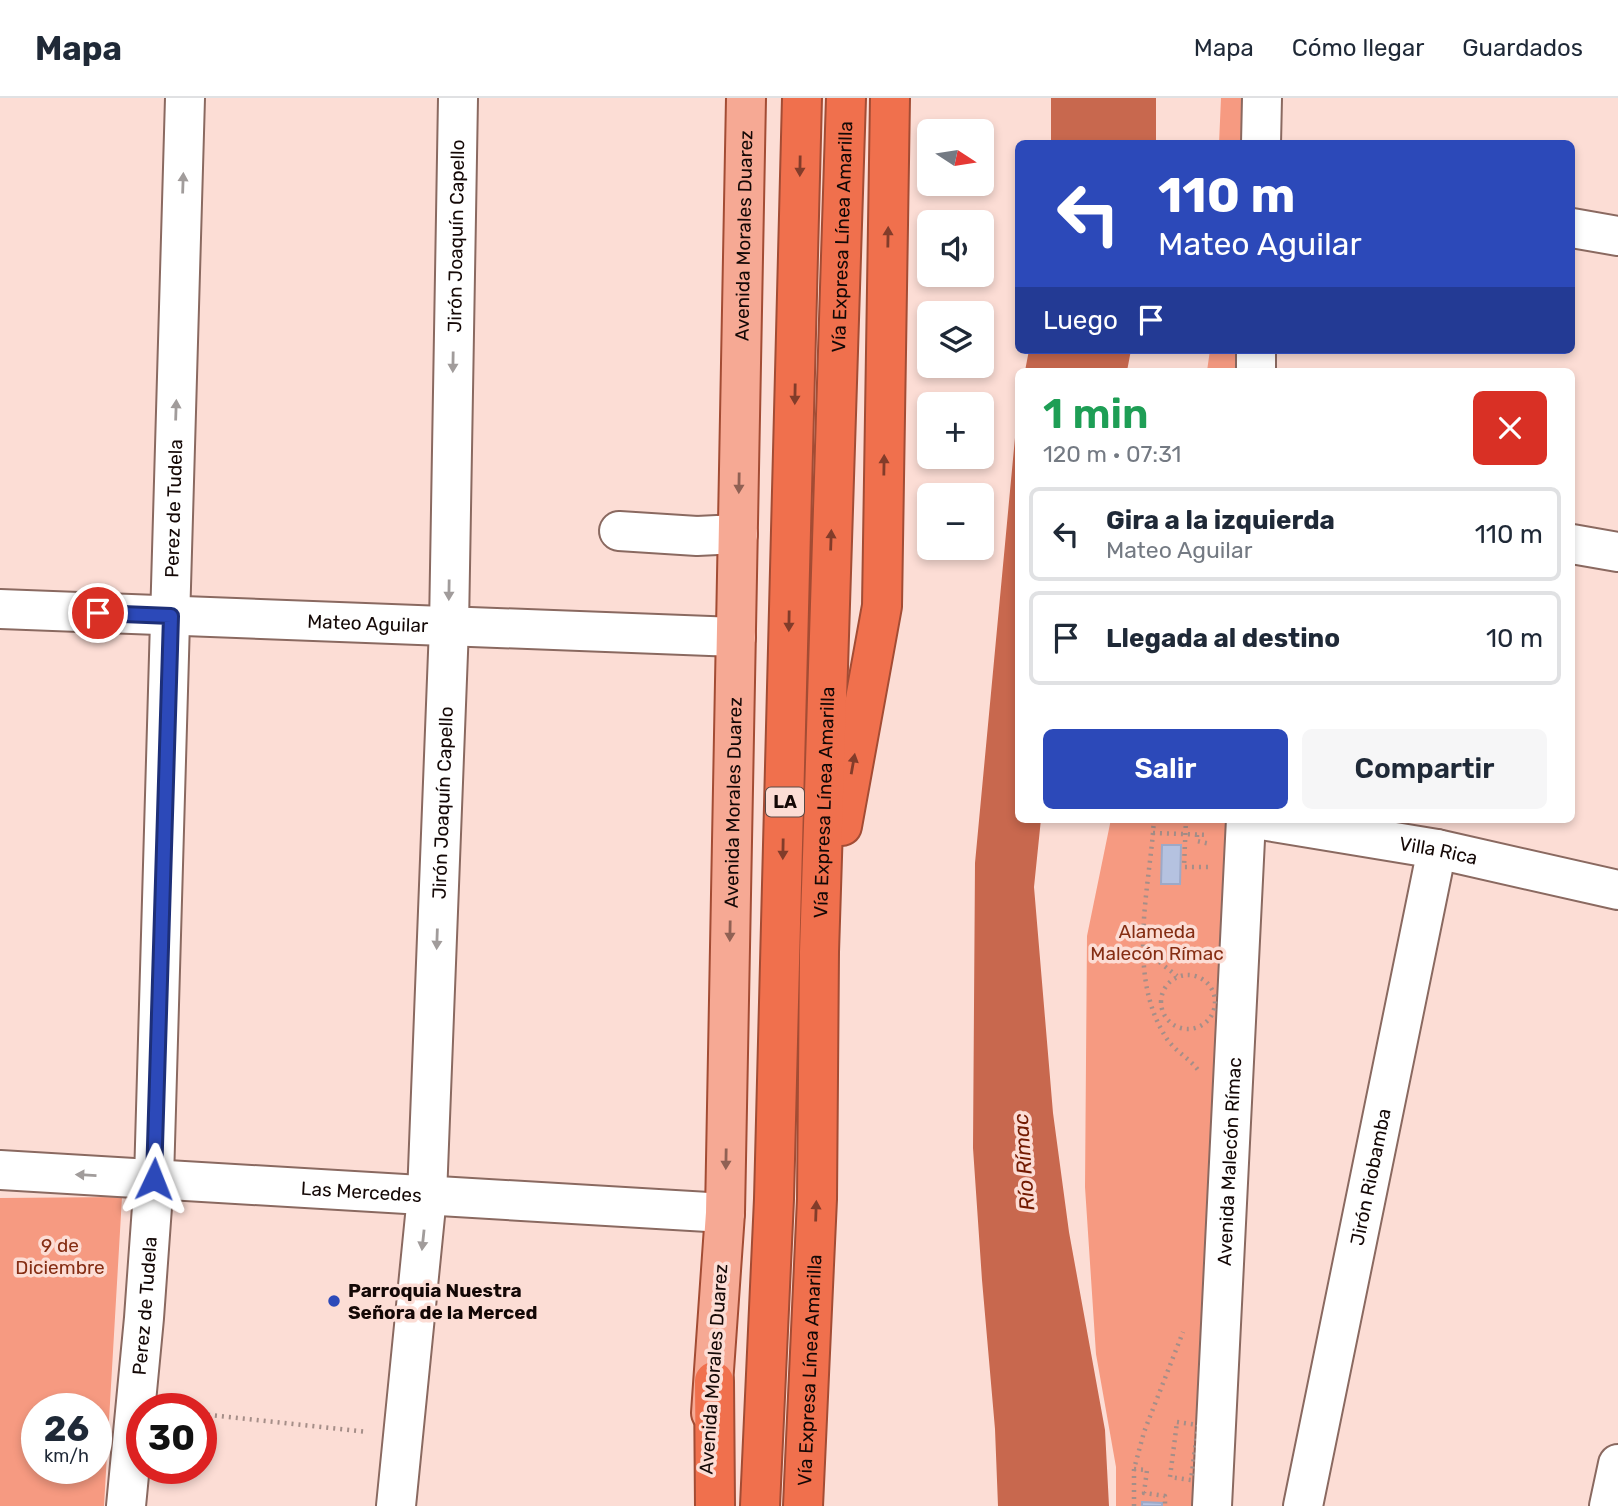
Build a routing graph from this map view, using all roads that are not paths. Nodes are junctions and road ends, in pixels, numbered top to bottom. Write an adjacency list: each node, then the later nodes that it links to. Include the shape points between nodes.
1 (185, 98): 16 (street, Perez de Tudela, one-way to 1)
2 (458, 98): 17 (street, Jirón Joaquín Capello, one-way to 17)
3 (746, 98): 12 (main road, Avenida Morales Duarez, one-way to 12)
4 (802, 98): 34 (highway, Vía Expresa Línea Amarilla / LA, one-way to 34, via 774,1199)
5 (846, 98): 23 (highway, Vía Expresa Línea Amarilla / LA, one-way to 5)
6 (890, 98): 23 (highway, one-way to 6, via 882,606)
7 (1262, 98): 8 (street)
8 (1261, 140)
9 (1575, 229): 10 (street)
10 (1618, 236)
11 (619, 531): 12 (street)
12 (738, 534): 18 (main road, Avenida Morales Duarez)
13 (1575, 545): 14 (street)
14 (1618, 552)
15 (0, 609): 16 (street, Mateo Aguilar)
16 (171, 616): 17 (street, Mateo Aguilar); 25 (street, Perez de Tudela)
17 (449, 627): 18 (street, Mateo Aguilar); 26 (street, Jirón Joaquín Capello, one-way to 26)
18 (736, 637): 27 (main road, Avenida Morales Duarez, one-way to 27)
19 (1229, 823): 36 (street, Avenida Malecón Rímac)
20 (1279, 823): 21 (street, Villa Rica)
21 (1437, 849): 22 (street, Villa Rica); 37 (street, Jirón Riobamba)
22 (1618, 890)
23 (819, 951): 35 (highway, Vía Expresa Línea Amarilla / LA, one-way to 23, via 817,1199)
24 (0, 1170): 25 (street, Las Mercedes, one-way to 24)
25 (154, 1179): 26 (street, Las Mercedes); 30 (street, Perez de Tudela)
26 (427, 1195): 27 (street, Las Mercedes); 31 (street, Jirón Joaquín Capello, one-way to 31)
27 (725, 1213): 28 (main road, Avenida Morales Duarez)
28 (713, 1381): 32 (main road, Avenida Morales Duarez); 33 (highway)
29 (1618, 1464): 38 (street)
30 (126, 1506)
31 (396, 1506)
32 (703, 1506)
33 (715, 1506)
34 (760, 1506)
35 (803, 1506)
36 (1212, 1506)
37 (1303, 1506)
38 (1609, 1506)

